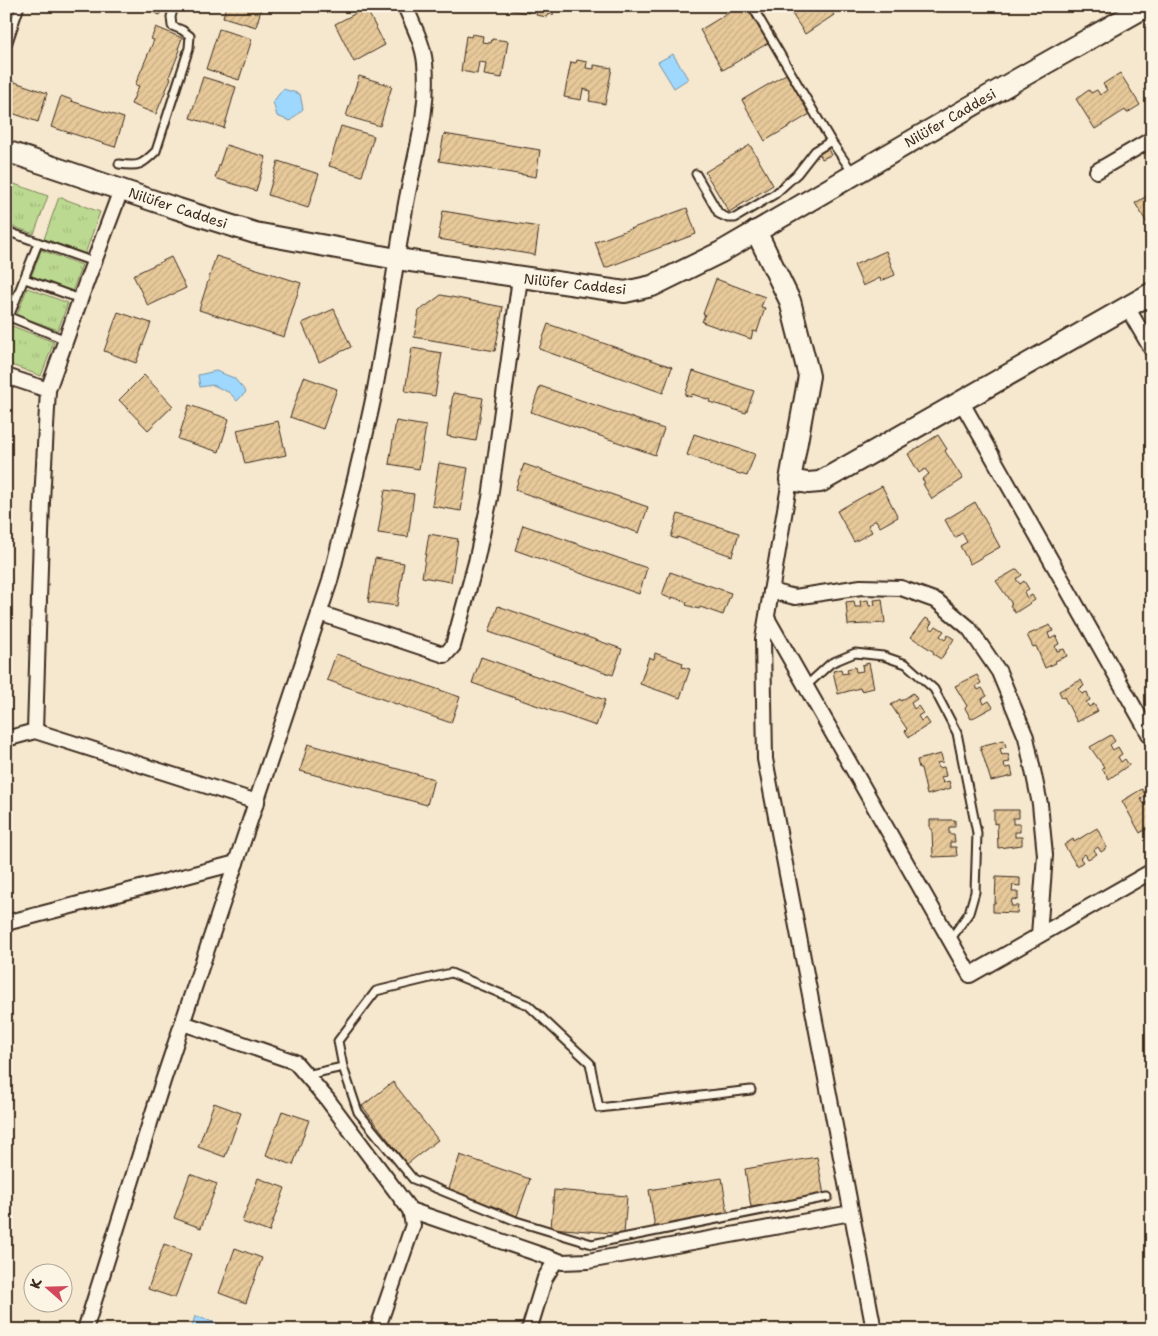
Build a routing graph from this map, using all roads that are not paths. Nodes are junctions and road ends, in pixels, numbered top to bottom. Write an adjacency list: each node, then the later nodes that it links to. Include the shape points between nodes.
1 (20, 6): 6 (lane)
2 (174, 6): 10 (lane, via 172,26 190,36 189,48 156,151 144,163 133,166)
3 (752, 6): 8 (lane)
4 (1147, 6): 13 (street, Nilüfer Caddesi)
5 (410, 8): 18 (street, via 425,62 426,86 424,118)
6 (6, 48)
7 (1152, 139): 11 (street)
8 (831, 141): 12 (lane, via 815,151 775,194 735,218 719,214); 13 (lane)
9 (6, 151): 14 (street, Nilüfer Caddesi)
10 (119, 164)
11 (1097, 171)
12 (696, 174)
13 (854, 175): 15 (street, Nilüfer Caddesi)
14 (121, 190): 18 (street, Nilüfer Caddesi, via 255,232); 19 (street)
15 (756, 231): 20 (street, Nilüfer Caddesi, via 652,286 625,292); 31 (street, via 790,301 809,376)
16 (6, 232): 17 (lane)
17 (38, 243): 19 (lane); 21 (lane)
18 (397, 259): 20 (street, Nilüfer Caddesi); 33 (street, via 366,430 330,581)
19 (94, 262): 23 (street)
20 (520, 278): 33 (street, via 491,492 453,646 445,655)
21 (25, 279): 23 (lane); 25 (lane)
22 (1152, 292): 24 (street)
23 (80, 299): 26 (street)
24 (1127, 307): 27 (street); 30 (street)
25 (8, 317): 26 (lane)
26 (66, 340): 29 (street)
27 (1152, 350)
28 (6, 376): 29 (street)
29 (48, 390): 36 (street)
30 (961, 402): 31 (street, via 820,482); 38 (street)
31 (790, 480): 32 (street)
32 (771, 591): 34 (street); 43 (street, via 795,597 861,586 902,588 937,601 969,628 999,672 1026,737 1040,804 1045,856)
33 (319, 613): 39 (street)
34 (767, 618): 35 (street); 51 (street, via 763,639 765,759)
35 (806, 686): 44 (street); 44 (lane, via 831,663 854,653 883,656 906,664 934,689 957,733 977,833 975,892 969,912)
36 (36, 731): 37 (street); 39 (street)
37 (6, 739)
38 (1152, 739)
39 (257, 802): 40 (street)
40 (236, 863): 42 (street); 45 (street)
41 (1152, 871): 43 (street)
42 (6, 923)
43 (1039, 935): 44 (street, via 970,975)
44 (950, 940)
45 (183, 1023): 47 (street, via 295,1062); 53 (street)
46 (343, 1067): 47 (lane); 48 (lane, via 338,1041 376,990 451,973 528,1005 590,1063 599,1108); 49 (lane, via 358,1112 413,1179 516,1221 592,1244)
47 (306, 1075): 50 (street)
48 (751, 1090)
49 (828, 1197)
50 (410, 1210): 52 (street); 54 (street, via 413,1225)
51 (851, 1213): 52 (street, via 588,1261); 56 (street)
52 (556, 1260): 55 (street, via 545,1278)
53 (85, 1330)
54 (378, 1330)
55 (529, 1330)
56 (874, 1330)

